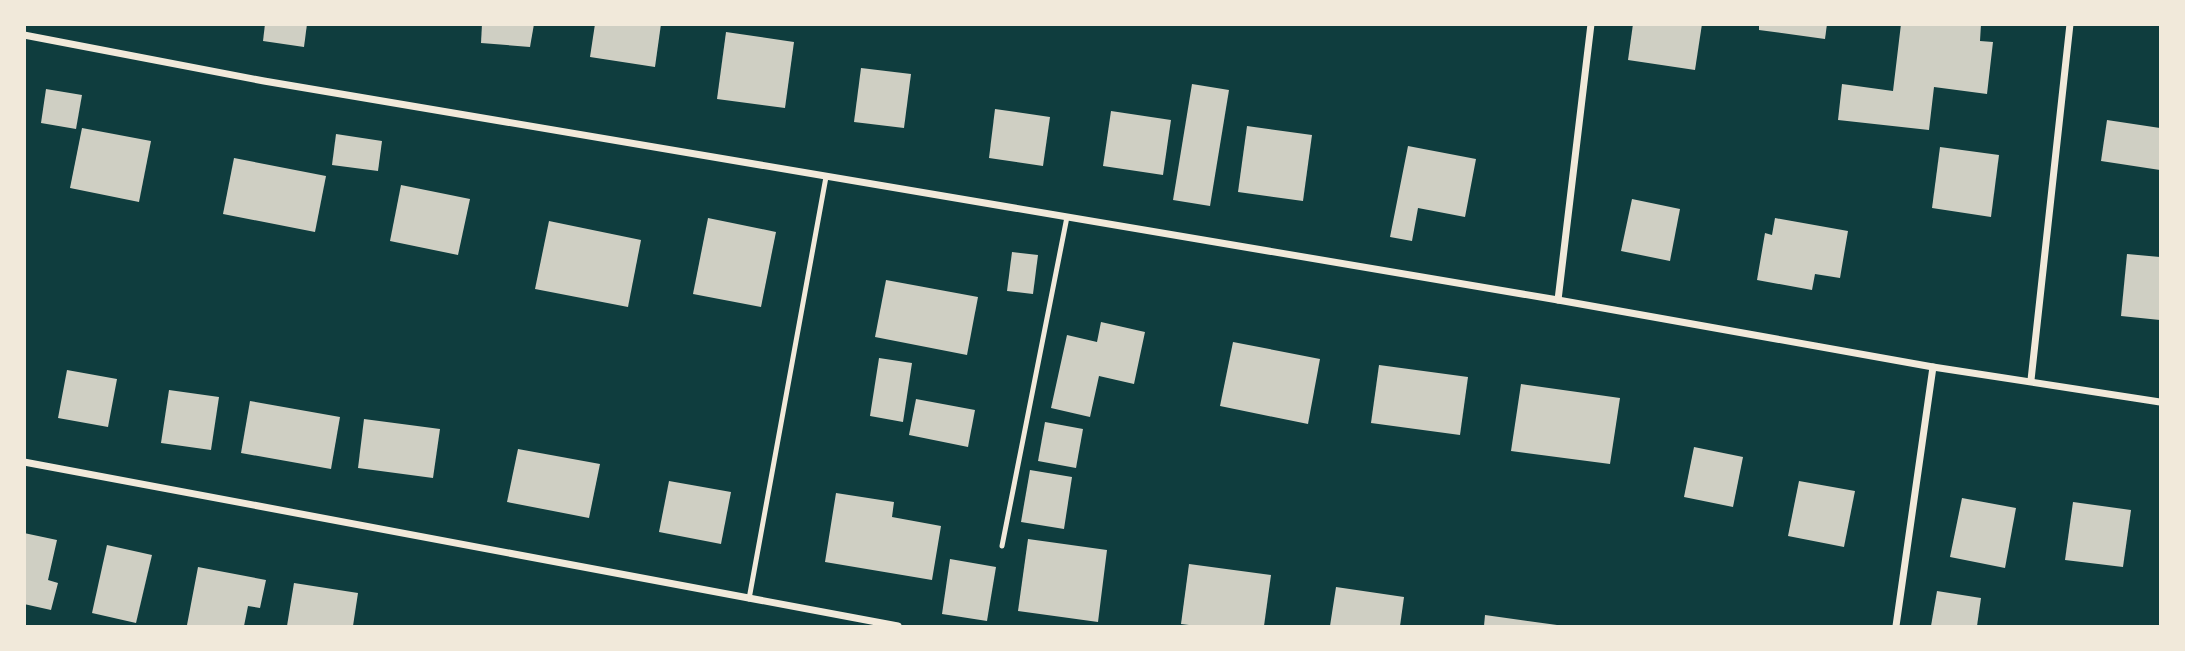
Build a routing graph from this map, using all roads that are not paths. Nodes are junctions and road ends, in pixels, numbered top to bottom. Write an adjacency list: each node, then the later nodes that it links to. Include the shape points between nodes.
1 (1591, 24): 6 (street)
2 (2070, 24): 8 (street)
3 (24, 35): 4 (street)
4 (826, 177): 5 (street); 12 (lane)
5 (1067, 217): 6 (street); 11 (lane)
6 (1558, 300): 7 (street)
7 (1933, 367): 8 (street); 14 (street)
8 (2031, 380): 9 (street)
9 (2161, 402)
10 (24, 462): 12 (street)
11 (1002, 546)
12 (749, 599): 13 (street)
13 (898, 626)
14 (1896, 626)

